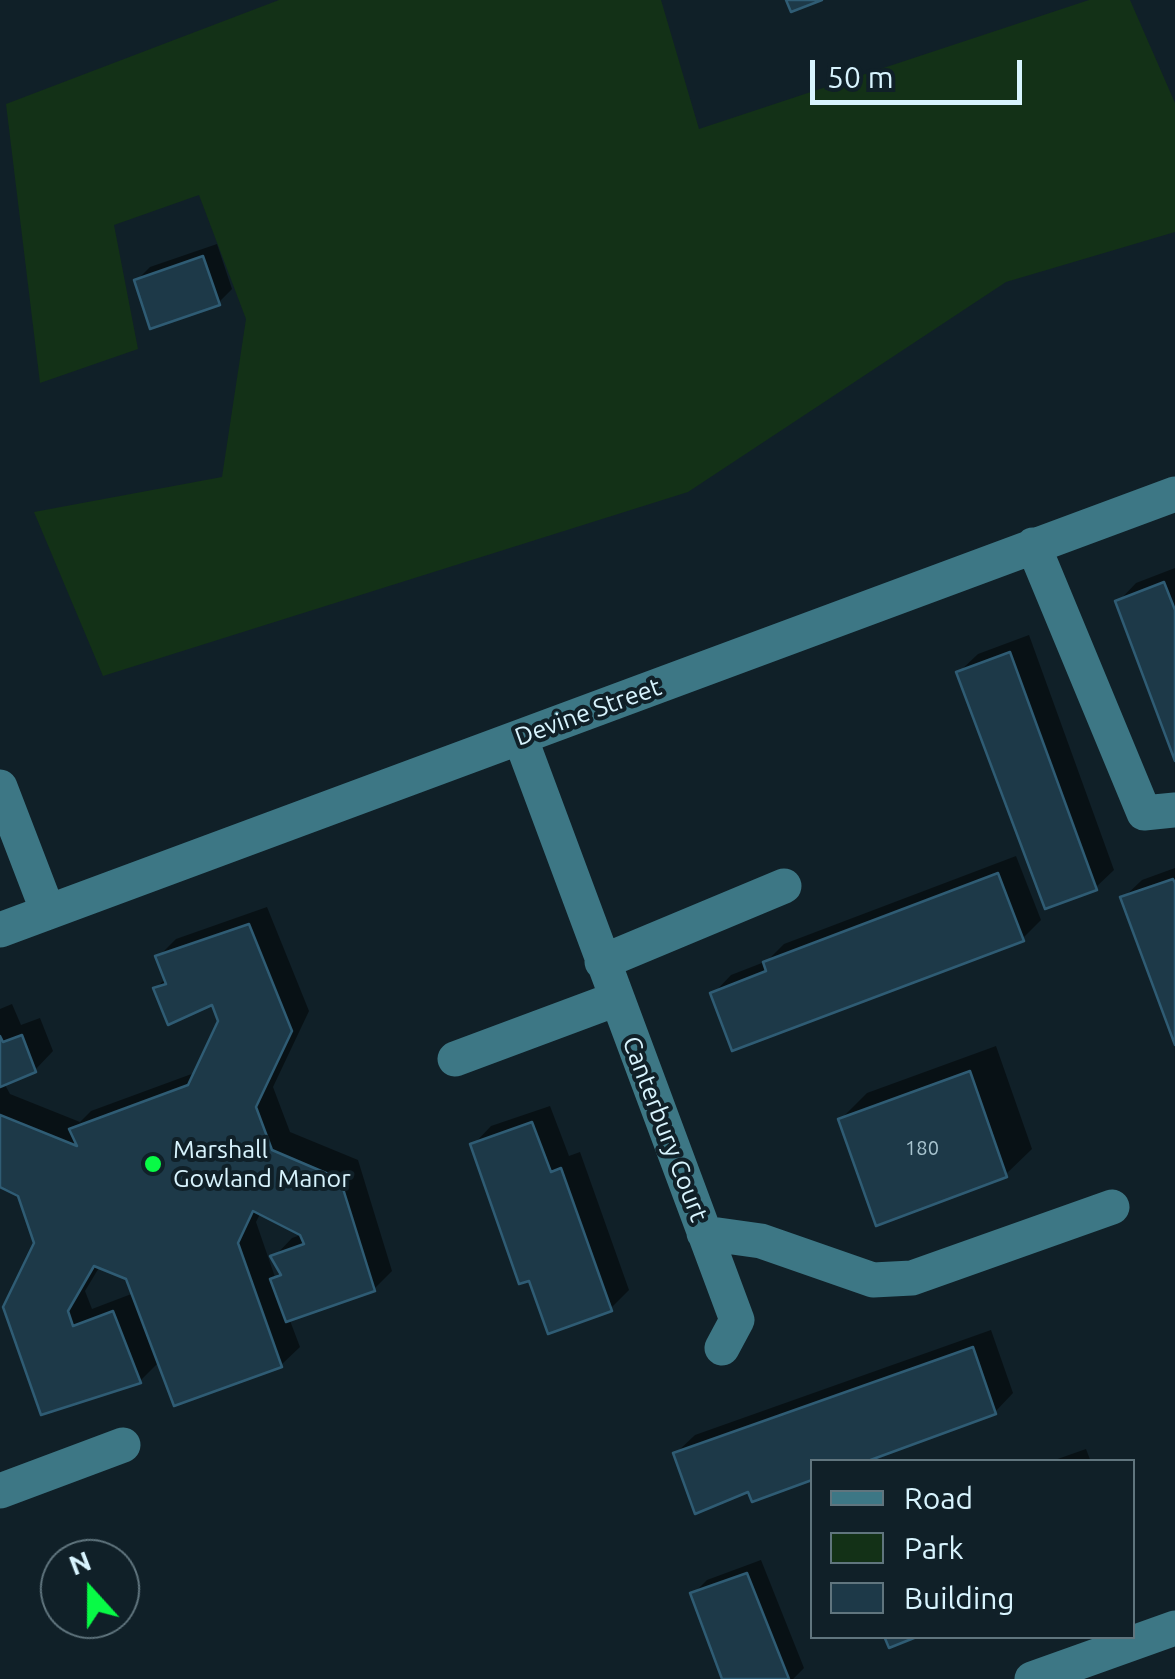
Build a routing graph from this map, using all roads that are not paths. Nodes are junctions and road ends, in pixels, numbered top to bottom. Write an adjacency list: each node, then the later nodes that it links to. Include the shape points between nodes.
1 (1175, 494): 2 (street, Devine Street)
2 (1033, 546): 3 (street, Devine Street); 5 (street, via 1144,813)
3 (520, 737): 7 (street, Devine Street); 9 (street, Canterbury Court)
4 (0, 788): 7 (street)
5 (1175, 810)
6 (784, 886): 9 (street)
7 (48, 912): 8 (street, Devine Street)
8 (0, 930)
9 (602, 962): 10 (street, Canterbury Court)
10 (616, 999): 11 (street); 13 (street, Canterbury Court)
11 (455, 1059)
12 (1112, 1207): 13 (street, Canterbury Court, via 912,1278 873,1280 762,1240)
13 (704, 1233): 14 (street, via 737,1320)
14 (722, 1348)
15 (123, 1445): 16 (street)
16 (0, 1492)
17 (1175, 1628): 18 (street)
18 (1032, 1679)

